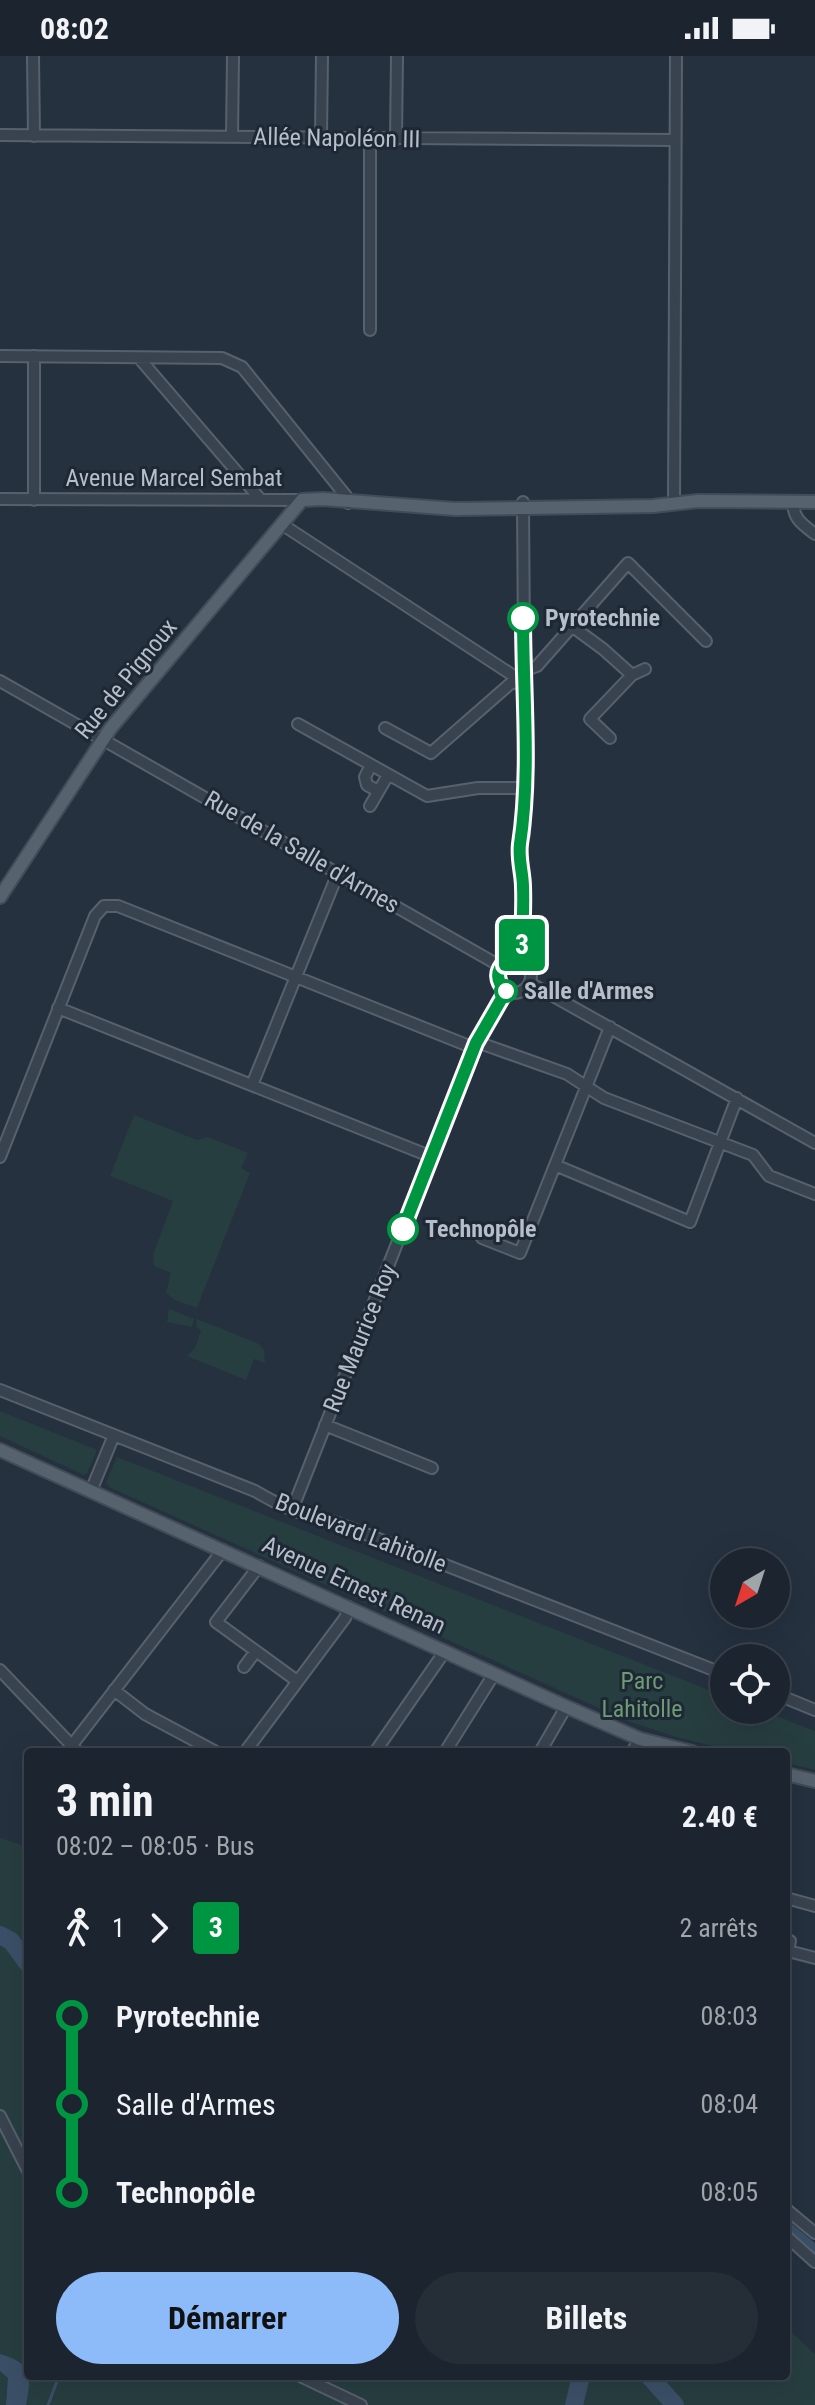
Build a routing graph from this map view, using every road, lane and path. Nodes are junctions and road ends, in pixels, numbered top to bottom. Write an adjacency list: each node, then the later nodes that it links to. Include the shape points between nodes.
1 (33, 56): 7 (street)
2 (233, 56): 8 (street)
3 (322, 56): 9 (street)
4 (397, 56): 11 (street)
5 (676, 56): 12 (street)
6 (0, 135): 7 (street, Allée Napoléon III)
7 (34, 136): 8 (street, Allée Napoléon III)
8 (232, 137): 9 (street, Allée Napoléon III)
9 (321, 137): 10 (street, Allée Napoléon III)
10 (370, 138): 11 (street, Allée Napoléon III); 13 (street)
11 (396, 139): 12 (street, Allée Napoléon III)
12 (675, 140): 23 (street)
13 (370, 330)
14 (0, 356): 15 (street)
15 (34, 356): 16 (street); 18 (street)
16 (139, 358): 19 (street); 21 (street, via 222,358 242,367)
17 (0, 499): 18 (street, Avenue Marcel Sembat)
18 (34, 500): 19 (street, Avenue Marcel Sembat)
19 (261, 500): 20 (street, Avenue Marcel Sembat)
20 (302, 500): 21 (main road, Avenue Marcel Sembat); 26 (main road, Rue de Pignoux)
21 (347, 500): 25 (main road, Avenue Marcel Sembat, via 455,509)
22 (793, 501): 23 (main road, Avenue Marcel Sembat); 24 (main road, Avenue Marcel Sembat); 27 (street, via 797,519)
23 (674, 502): 25 (main road, Avenue Marcel Sembat)
24 (815, 502)
25 (524, 504): 32 (street)
26 (283, 525): 32 (street); 37 (main road, Rue de Pignoux)
27 (815, 534)
28 (573, 627): 29 (street, via 628,563); 31 (street); 32 (street)
29 (706, 641)
30 (645, 669): 31 (street)
31 (632, 675): 36 (street, via 590,719)
32 (523, 676): 35 (street, via 431,753); 40 (street)
33 (0, 681): 37 (street, Rue de la Salle d'Armes)
34 (298, 724): 38 (street)
35 (385, 728)
36 (610, 738)
37 (103, 739): 43 (street, Rue de la Salle d'Armes); 44 (main road, Rue de Pignoux)
38 (371, 765): 39 (street); 41 (street, via 367,785)
39 (388, 775): 40 (street, via 427,796 473,788); 41 (street)
40 (525, 788): 45 (street)
41 (378, 791): 42 (street)
42 (370, 806)
43 (338, 873): 46 (street, Rue de la Salle d'Armes); 47 (street)
44 (0, 897)
45 (521, 960): 46 (street); 48 (street, via 530,970)
46 (500, 966): 49 (street, via 499,984)
47 (295, 977): 50 (street, via 118,906 104,906 95,916); 52 (street); 53 (street)
48 (530, 983): 49 (street, via 520,992); 51 (street)
49 (506, 991): 52 (street, Rue Maurice Roy)
50 (58, 1008): 53 (street); 58 (street)
51 (610, 1027): 54 (street); 55 (street)
52 (475, 1045): 54 (street, via 567,1074); 59 (street, Rue Maurice Roy)
53 (252, 1085): 59 (street)
54 (586, 1086): 56 (street, via 604,1098); 60 (street)
55 (737, 1098): 56 (street); 57 (street)
56 (720, 1142): 60 (street, via 690,1222); 61 (street, via 753,1155 769,1176)
57 (815, 1143)
58 (0, 1157)
59 (432, 1157): 64 (street, Rue Maurice Roy)
60 (555, 1165): 62 (street, via 520,1253)
61 (815, 1194)
62 (482, 1238)
63 (0, 1390): 65 (street, Boulevard Lahitolle)
64 (325, 1425): 67 (street); 69 (street, Rue Maurice Roy)
65 (114, 1435): 68 (street); 69 (street, Boulevard Lahitolle)
66 (0, 1450): 68 (main road, Avenue Ernest Renan)
67 (432, 1468)
68 (91, 1491): 70 (main road, Avenue Ernest Renan)
69 (292, 1510): 76 (street, Boulevard Lahitolle, via 335,1522)
70 (223, 1550): 71 (main road, Avenue Ernest Renan); 80 (street)
71 (259, 1566): 72 (main road, Avenue Ernest Renan); 73 (street, via 216,1622)
72 (349, 1607): 74 (main road, Avenue Ernest Renan); 79 (street)
73 (256, 1651): 75 (street); 79 (street)
74 (445, 1651): 78 (main road, Avenue Ernest Renan); 88 (street)
75 (244, 1667)
76 (710, 1669)
77 (0, 1670): 85 (street)
78 (494, 1674): 82 (main road, Avenue Ernest Renan); 89 (street)
79 (297, 1681): 87 (street)
80 (114, 1690): 85 (street); 86 (street, via 145,1714)
81 (790, 1700): 83 (street)
82 (566, 1707): 84 (main road, Avenue Ernest Renan); 90 (street)
83 (815, 1710)
84 (640, 1739): 91 (street); 92 (main road, Avenue Ernest Renan)
85 (75, 1748)
86 (209, 1748)
87 (248, 1748)
88 (378, 1748)
89 (448, 1748)
90 (542, 1748)
91 (634, 1748)
92 (676, 1748)
93 (790, 1775): 94 (main road)
94 (815, 1781)
95 (790, 1899): 96 (street)
96 (815, 1906)
97 (790, 1952): 98 (street)
98 (815, 1958)
99 (0, 2116): 100 (street)
100 (24, 2163)
101 (790, 2212): 102 (street)
102 (815, 2233)
103 (790, 2240): 104 (street)
104 (815, 2262)
105 (308, 2380): 106 (street)
106 (361, 2405)

